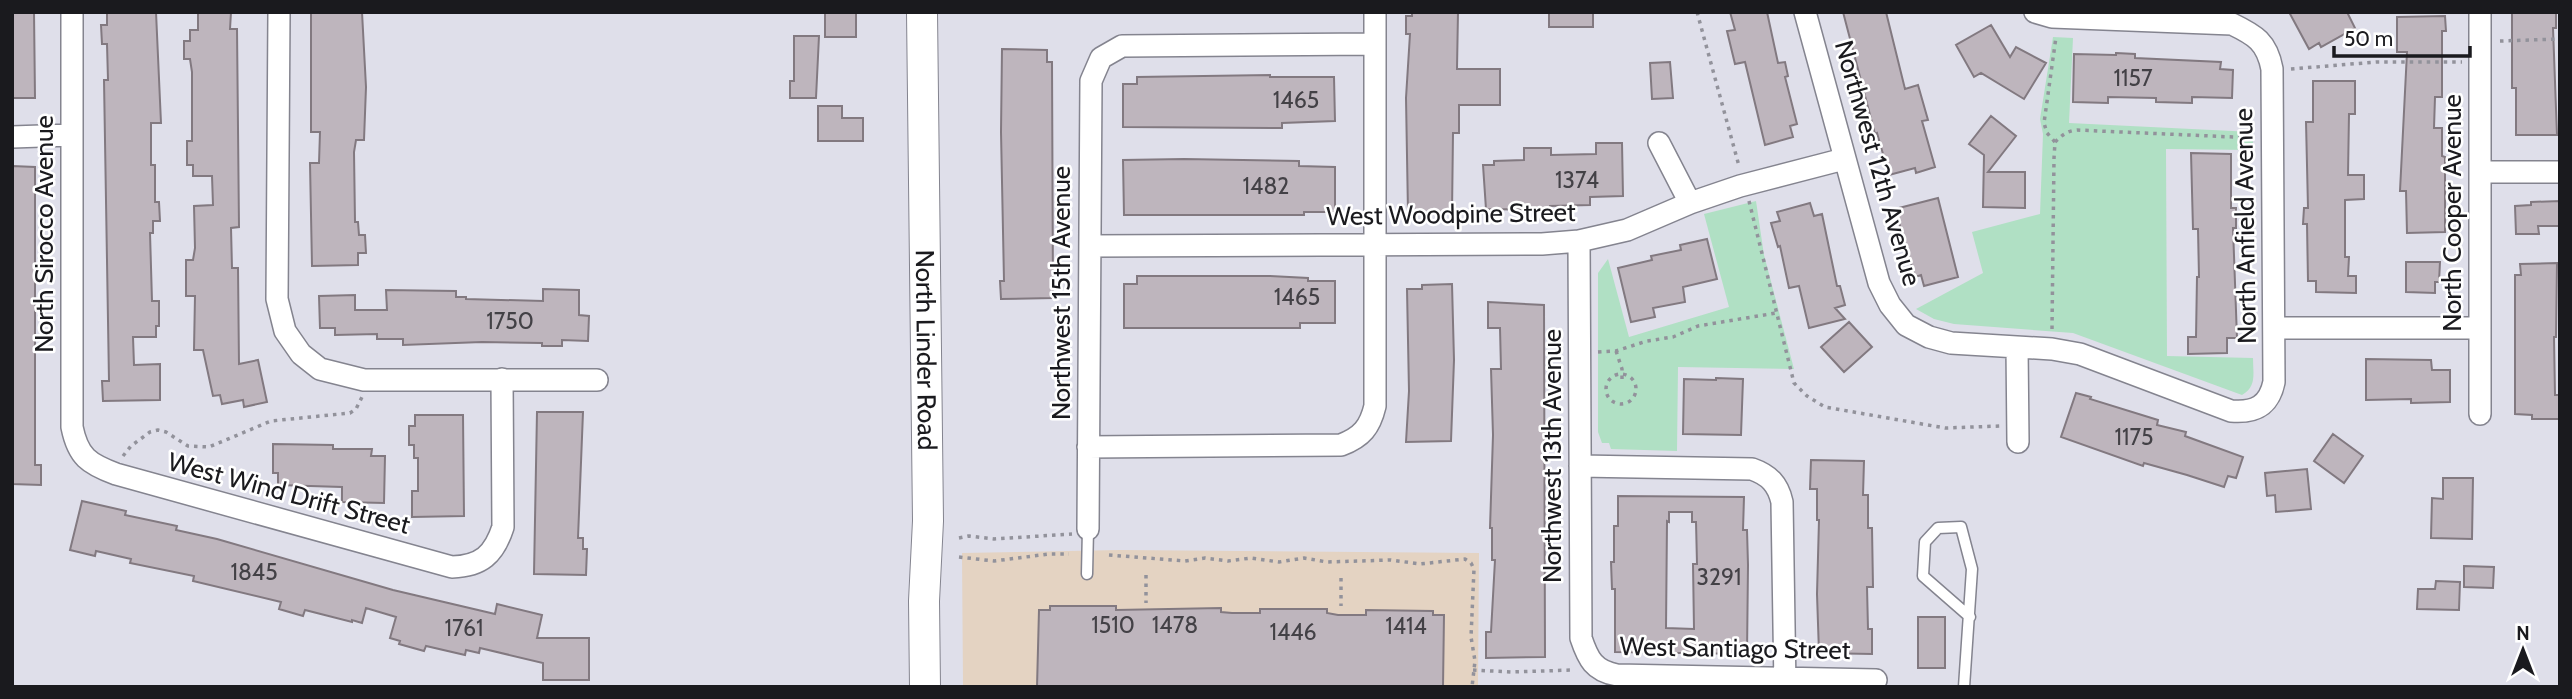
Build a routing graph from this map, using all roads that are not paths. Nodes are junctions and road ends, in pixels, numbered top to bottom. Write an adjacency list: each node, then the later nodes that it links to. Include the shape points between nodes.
1 (72, 12): 9 (street, North Sirocco Avenue)
2 (279, 12): 22 (street, via 277,299 285,331 301,354 320,369 363,380)
3 (922, 12): 35 (main road, North Linder Road, via 928,508)
4 (1375, 12): 8 (street)
5 (1805, 12): 12 (street, Northwest 12th Avenue)
6 (2035, 12): 19 (street, North Anfield Avenue, via 2059,17 2232,24 2264,45 2272,69)
7 (2480, 12): 13 (street, North Cooper Avenue)
8 (1375, 44): 17 (street); 18 (street, Northwest 15th Avenue, via 1122,46 1101,58 1091,81)
9 (71, 135): 10 (street); 27 (street, North Sirocco Avenue, via 72,427)
10 (12, 137)
11 (1660, 143): 15 (street)
12 (1844, 159): 15 (street, West Woodpine Street); 21 (street, Northwest 12th Avenue, via 1879,283 1906,325 1951,343)
13 (2480, 172): 14 (street); 20 (street, North Cooper Avenue)
14 (2560, 172)
15 (1690, 203): 16 (street, West Woodpine Street, via 1627,230)
16 (1579, 242): 17 (street, West Woodpine Street); 28 (street, Northwest 13th Avenue)
17 (1375, 245): 18 (street, West Woodpine Street); 26 (street, via 1375,406 1368,428 1356,440 1342,445)
18 (1090, 246): 26 (street, Northwest 15th Avenue)
19 (2274, 328): 20 (street); 21 (street, North Anfield Avenue, via 2272,393 2264,405 2247,412 2231,411 2080,354)
20 (2480, 328): 24 (street, North Cooper Avenue)
21 (2017, 347): 25 (street)
22 (502, 379): 23 (street); 27 (street, West Wind Drift Street, via 503,527 485,559 469,567 452,568 116,474)
23 (597, 380)
24 (2480, 414)
25 (2018, 434)
26 (1088, 447): 29 (street, Northwest 15th Avenue)
27 (81, 454)
28 (1580, 466): 32 (street, Northwest 13th Avenue); 34 (street, via 1752,469 1774,482 1782,502)
29 (1081, 532): 30 (lane)
30 (1087, 574)
31 (1970, 617): 31 (lane, via 1972,569 1961,527 1938,528 1925,542 1923,576); 36 (lane)
32 (1584, 668): 34 (street, West Santiago Street, via 1617,675)
33 (1876, 680): 34 (street, West Santiago Street)
34 (1785, 682)
35 (925, 687)
36 (1964, 687)

